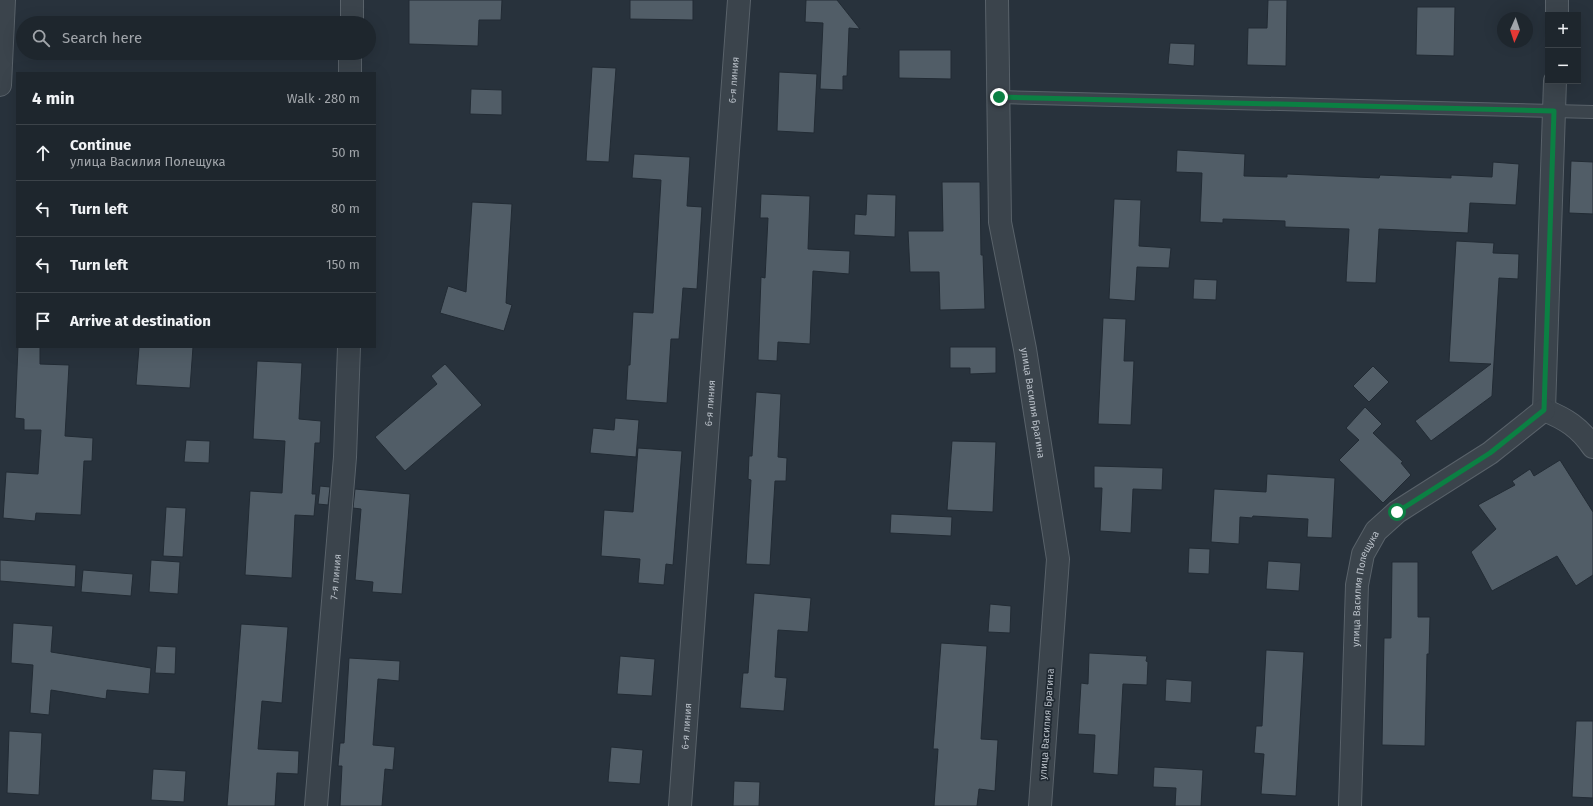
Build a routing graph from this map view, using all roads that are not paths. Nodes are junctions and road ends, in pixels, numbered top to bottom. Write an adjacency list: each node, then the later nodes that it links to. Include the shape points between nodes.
1 (4, 0): 11 (street)
2 (352, 0): 7 (street)
3 (739, 0): 19 (street, 6-я линия)
4 (996, 0): 12 (street, улица Василия Брагина)
5 (1557, 0): 6 (street)
6 (1557, 12)
7 (352, 16)
8 (350, 60): 9 (street)
9 (350, 72)
10 (1555, 84): 13 (street)
11 (0, 85)
12 (999, 97): 13 (lane); 20 (street, улица Василия Брагина, via 1000,222 1025,349 1058,559)
13 (1554, 111): 14 (lane); 16 (street)
14 (1593, 112)
15 (349, 348): 18 (street, 7-я линия, via 345,458)
16 (1544, 410): 17 (street, via 1564,419 1584,434); 21 (street, улица Василия Полещука, via 1490,453 1397,512 1376,531 1363,554 1357,585)
17 (1593, 447)
18 (316, 806)
19 (680, 806)
20 (1040, 806)
21 (1350, 806)

